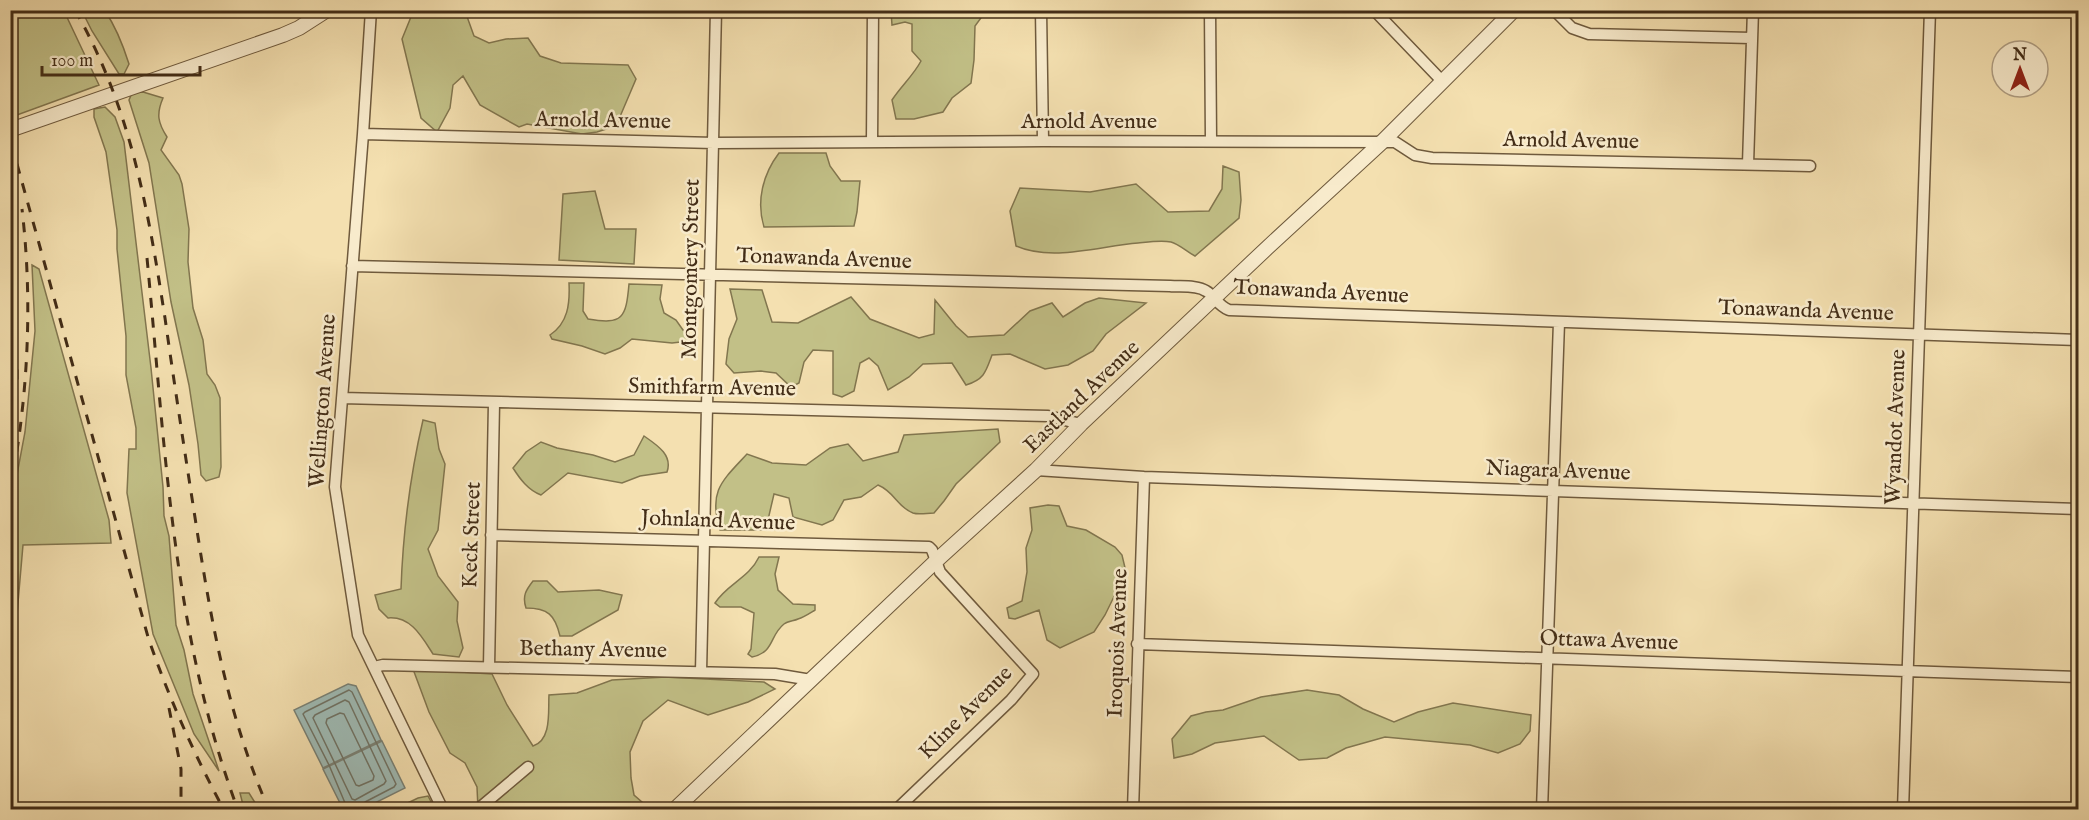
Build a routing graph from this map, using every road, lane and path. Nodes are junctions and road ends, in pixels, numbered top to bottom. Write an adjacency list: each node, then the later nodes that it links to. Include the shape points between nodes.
1 (327, 10): 14 (street, via 283,35)
2 (371, 10): 15 (street, Wellington Avenue)
3 (716, 10): 20 (street, Montgomery Street)
4 (873, 10): 16 (street)
5 (1041, 10): 17 (street)
6 (1210, 10): 18 (street)
7 (1374, 10): 13 (street)
8 (1515, 10): 13 (street, Eastland Avenue)
9 (1554, 10): 12 (street, via 1572,28 1589,34)
10 (1753, 10): 12 (street)
11 (1930, 10): 27 (street, Wyandot Avenue)
12 (1751, 38): 21 (street)
13 (1442, 81): 19 (street, Eastland Avenue)
14 (10, 130)
15 (363, 134): 20 (street, Arnold Avenue); 23 (street, Wellington Avenue)
16 (872, 141): 17 (street, Arnold Avenue); 20 (street, Arnold Avenue)
17 (1042, 141): 18 (street, Arnold Avenue)
18 (1211, 141): 19 (street, Arnold Avenue)
19 (1382, 142): 21 (street, Arnold Avenue, via 1395,142 1415,155 1432,158); 25 (street, Eastland Avenue)
20 (714, 143): 24 (street, Montgomery Street)
21 (1748, 164): 22 (street, Arnold Avenue)
22 (1810, 166)
23 (352, 266): 24 (street, Tonawanda Avenue); 29 (street, Wellington Avenue)
24 (711, 275): 25 (street, Tonawanda Avenue, via 1170,286 1200,288); 31 (street, Montgomery Street)
25 (1214, 299): 26 (street, Tonawanda Avenue, via 1229,310); 32 (street, Eastland Avenue)
26 (1559, 322): 27 (street, Tonawanda Avenue); 35 (street)
27 (1919, 335): 28 (street, Tonawanda Avenue); 36 (street, Wyandot Avenue)
28 (2079, 340)
29 (342, 398): 30 (street, Smithfarm Avenue); 44 (street, Wellington Avenue, via 335,496 354,619)
30 (494, 403): 31 (street, Smithfarm Avenue); 38 (street, Keck Street)
31 (706, 408): 32 (street, Smithfarm Avenue, via 1048,416); 39 (street, Montgomery Street)
32 (1081, 424): 33 (street, Eastland Avenue)
33 (1036, 470): 34 (street, Niagara Avenue); 40 (street, Eastland Avenue)
34 (1144, 477): 35 (street, Niagara Avenue); 41 (street, Iroquois Avenue)
35 (1553, 491): 36 (street, Niagara Avenue); 42 (street)
36 (1913, 503): 37 (street, Niagara Avenue); 45 (street, Wyandot Avenue)
37 (2079, 509)
38 (491, 535): 39 (street, Johnland Avenue); 43 (street, Keck Street)
39 (702, 540): 40 (street, Johnland Avenue, via 925,546); 46 (street, Montgomery Street)
40 (937, 560): 48 (street, Eastland Avenue); 53 (street, Kline Avenue, via 940,572 1033,674)
41 (1137, 644): 42 (street, Ottawa Avenue); 54 (street, Iroquois Avenue)
42 (1547, 658): 45 (street, Ottawa Avenue); 55 (street)
43 (489, 667): 44 (street, Bethany Avenue); 46 (street, Bethany Avenue)
44 (374, 668): 50 (street, Wellington Avenue)
45 (1906, 671): 47 (street, Ottawa Avenue); 56 (street, Wyandot Avenue)
46 (701, 672): 48 (street, Bethany Avenue, via 775,674)
47 (2079, 677)
48 (811, 680): 52 (street, Eastland Avenue)
49 (528, 767): 51 (street)
50 (443, 810)
51 (477, 810)
52 (674, 810)
53 (896, 810)
54 (1133, 810)
55 (1542, 810)
56 (1903, 810)

